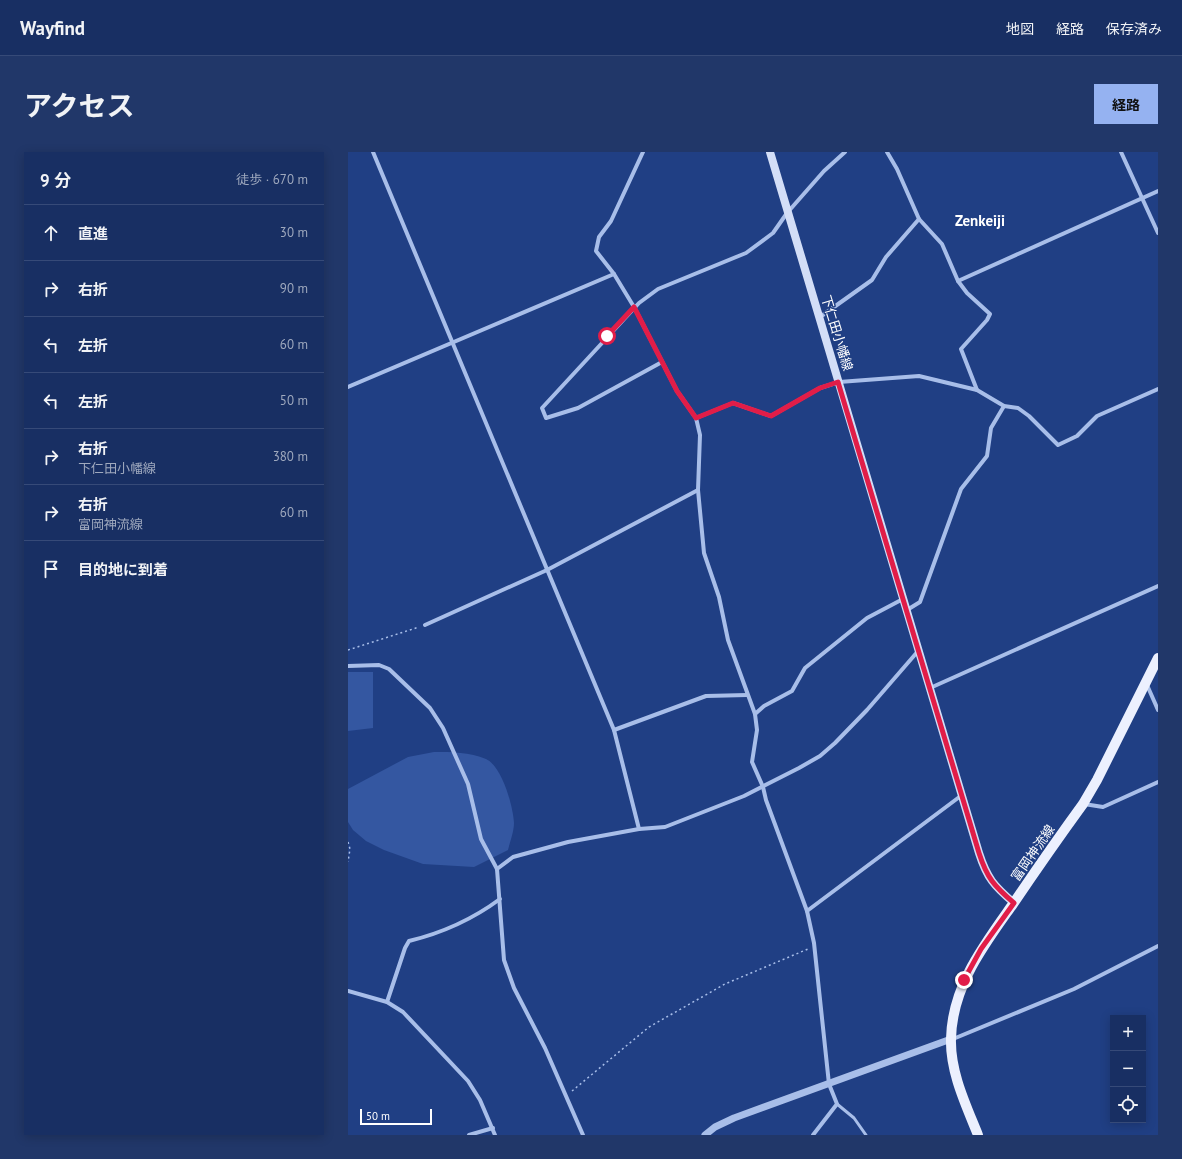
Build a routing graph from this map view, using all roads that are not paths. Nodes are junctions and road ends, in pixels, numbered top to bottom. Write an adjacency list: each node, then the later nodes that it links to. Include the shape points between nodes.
1 (373, 152): 16 (street)
2 (643, 152): 12 (street, via 611,220 599,237 596,251)
3 (770, 152): 9 (main road, 下仁田小幡線)
4 (845, 152): 9 (street, via 824,171)
5 (887, 152): 10 (street)
6 (1121, 152): 8 (street)
7 (1158, 191): 8 (street)
8 (1142, 198): 11 (street); 13 (street)
9 (787, 213): 14 (street, via 773,233 746,253 658,289); 15 (main road, 下仁田小幡線)
10 (919, 219): 13 (street, via 942,244); 15 (street, via 886,257 872,280)
11 (1158, 233)
12 (614, 274): 14 (street); 16 (street)
13 (958, 281): 20 (street, via 990,314 961,349)
14 (634, 307): 17 (street); 17 (street, via 542,408 546,418 578,408)
15 (820, 317): 18 (main road, 下仁田小幡線)
16 (452, 342): 19 (street); 25 (street)
17 (662, 362): 23 (street, via 677,391)
18 (838, 382): 20 (street, via 919,376); 23 (street, via 820,388 771,416 733,403); 27 (main road, 下仁田小幡線)
19 (348, 387)
20 (977, 390): 22 (street)
21 (1158, 390): 22 (street, via 1097,416 1077,436 1058,445 1018,408)
22 (1004, 406): 28 (street, via 991,428 987,456 961,488 920,602)
23 (696, 418): 24 (street, via 700,435)
24 (698, 490): 25 (street); 35 (street, via 704,553 719,597 728,640)
25 (547, 570): 29 (street); 38 (street)
26 (1158, 586): 34 (street)
27 (904, 599): 28 (main road, 下仁田小幡線); 37 (street, via 867,618 805,668 792,691 764,706)
28 (907, 610): 30 (main road, 下仁田小幡線)
29 (425, 625)
30 (919, 650): 34 (main road, 下仁田小幡線); 40 (street, via 835,743 820,756)
31 (1158, 658): 33 (main road, 富岡神流線)
32 (348, 666): 44 (street, via 372,665 389,669 430,708 443,728 468,784 481,839)
33 (1146, 683): 36 (street); 42 (main road, 富岡神流線, via 1097,780)
34 (930, 688): 41 (main road, 下仁田小幡線)
35 (747, 695): 37 (street); 38 (street, via 706,696)
36 (1158, 710)
37 (755, 714): 40 (street, via 757,730 752,762)
38 (614, 730): 43 (street)
39 (1158, 782): 42 (street, via 1103,806)
40 (763, 787): 43 (street, via 665,828); 47 (street)
41 (962, 794): 46 (main road, 下仁田小幡線, via 985,871 994,886); 47 (street)
42 (1082, 804): 46 (main road, 富岡神流線)
43 (639, 829): 44 (street, via 568,842 513,856)
44 (497, 869): 45 (street)
45 (500, 899): 50 (street, via 487,909 436,935 409,941); 57 (street, via 504,960 511,981)
46 (1014, 903): 51 (main road, 富岡神流線, via 981,949 964,980 956,1006)
47 (807, 911): 52 (street, via 814,946)
48 (1158, 946): 51 (street, via 1074,989)
49 (348, 991): 50 (street)
50 (387, 1002): 54 (street, via 403,1012 468,1080)
51 (951, 1039): 52 (street); 61 (main road, 富岡神流線, via 957,1079)
52 (829, 1084): 53 (street); 58 (street, via 734,1118)
53 (837, 1104): 59 (street); 60 (lane, via 854,1118)
54 (493, 1128): 55 (street); 56 (street)
55 (469, 1135)
56 (495, 1135)
57 (583, 1135)
58 (705, 1135)
59 (813, 1135)
60 (866, 1135)
61 (978, 1135)

